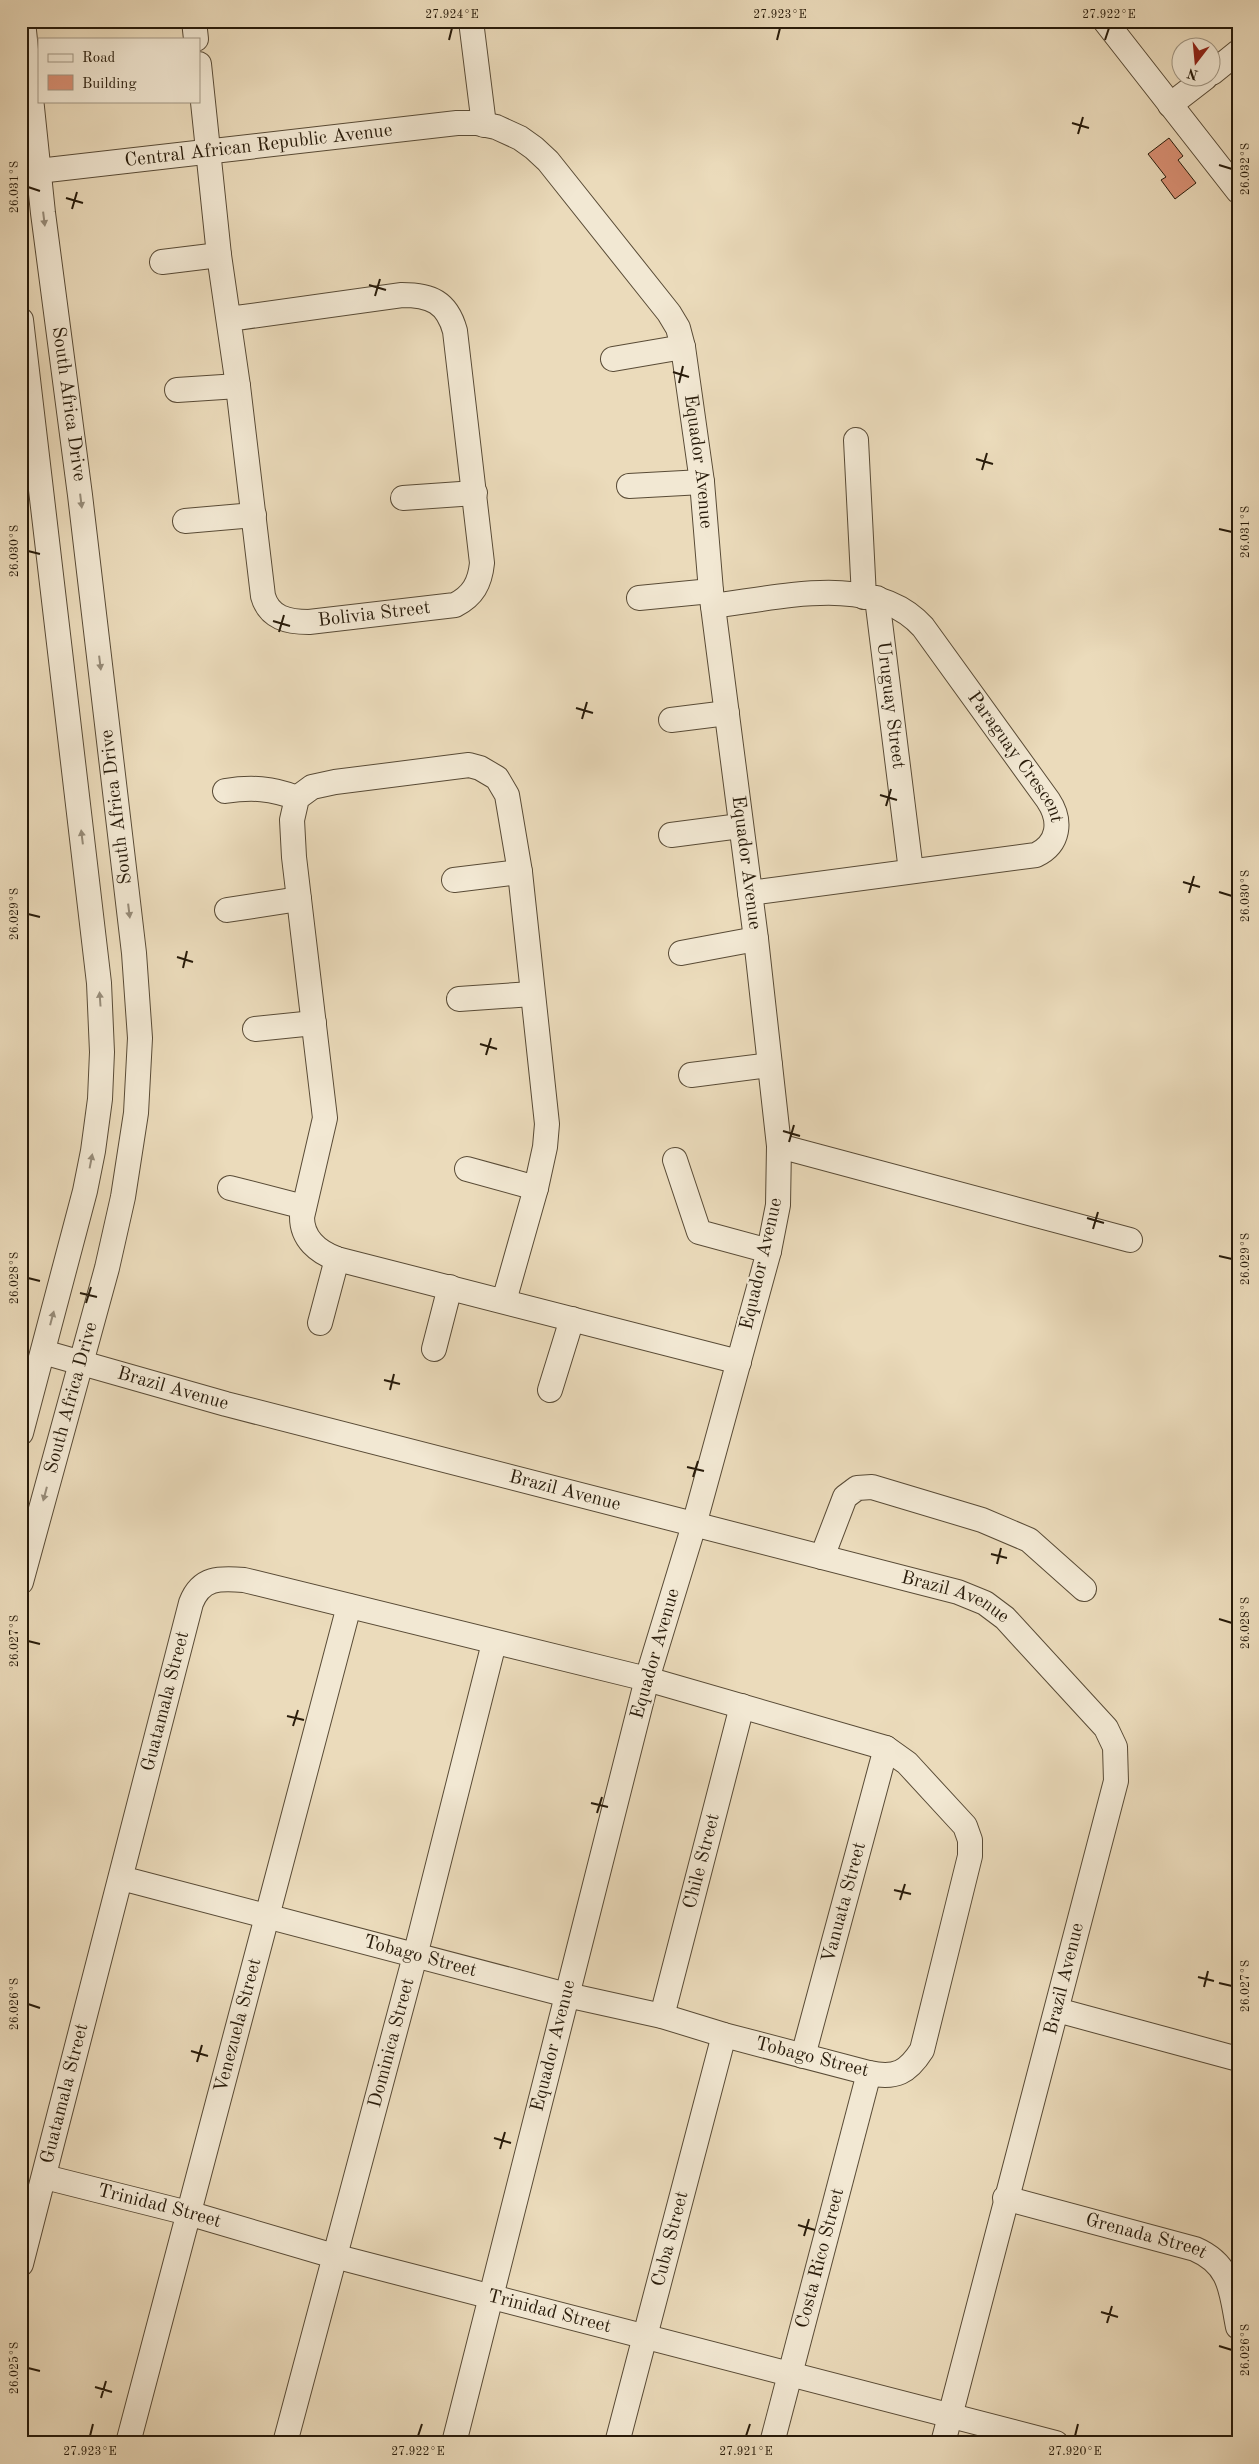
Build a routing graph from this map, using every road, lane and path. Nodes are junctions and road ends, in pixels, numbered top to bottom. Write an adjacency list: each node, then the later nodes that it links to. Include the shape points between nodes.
1 (23, 21): 13 (street, South Africa Drive)
2 (194, 21): 5 (street)
3 (471, 21): 11 (street)
4 (1106, 21): 10 (street)
5 (196, 38)
6 (1238, 52): 7 (street)
7 (1222, 65)
8 (200, 72): 12 (street, Bolivia Street)
9 (1192, 88): 10 (street)
10 (1170, 105): 14 (street)
11 (490, 126): 12 (street, Central African Republic Avenue, via 457,124); 19 (street, Equador Avenue, via 520,138 548,161 669,313 678,328)
12 (210, 152): 13 (street, Central African Republic Avenue); 15 (street, Bolivia Street)
13 (30, 172): 68 (street, South Africa Drive, one-way to 68, via 80,495 140,1008 140,1069 132,1146 107,1268)
14 (1238, 191)
15 (219, 255): 16 (street); 17 (street, Bolivia Street)
16 (162, 262)
17 (229, 319): 21 (street, Bolivia Street); 26 (street, Bolivia Street, via 402,295 424,296 440,304 452,319 455,331)
18 (21, 320): 67 (street, South Africa Drive, one-way to 18, via 93,1151 100,1100 102,1028)
19 (683, 347): 20 (street); 24 (street, Equador Avenue)
20 (613, 358)
21 (238, 386): 22 (street); 28 (street, Bolivia Street)
22 (178, 390)
23 (856, 440): 32 (street, Uruguay Street)
24 (702, 482): 25 (street); 31 (street, Equador Avenue)
25 (629, 486)
26 (475, 493): 27 (street); 28 (street, Bolivia Street, via 481,571 478,583 463,601 448,606 309,622 286,620 268,609 263,596)
27 (403, 498)
28 (254, 515): 29 (street)
29 (185, 521)
30 (639, 598): 31 (street, Paraguay Crescent)
31 (712, 598): 32 (street, Paraguay Crescent, via 828,593); 33 (street, Equador Avenue)
32 (870, 598): 39 (street, Uruguay Street); 39 (street, Paraguay Crescent, via 910,614 923,627 1048,800 1057,818 1055,837 1049,847 1036,855)
33 (727, 713): 34 (street); 37 (street, Equador Avenue)
34 (671, 720)
35 (225, 791): 36 (street, via 267,789)
36 (297, 798): 40 (street, via 312,787 335,782 458,765 480,768 497,778 507,795); 43 (street, via 292,835)
37 (740, 826): 38 (street); 42 (street, Equador Avenue)
38 (672, 835)
39 (911, 871): 42 (street, Paraguay Crescent)
40 (520, 872): 41 (street); 47 (street)
41 (454, 880)
42 (750, 893): 45 (street, Equador Avenue)
43 (299, 899): 44 (street); 49 (street)
44 (227, 910)
45 (756, 939): 46 (street); 51 (street, Equador Avenue)
46 (681, 952)
47 (532, 994): 48 (street); 57 (street, via 546,1124 545,1147)
48 (459, 999)
49 (314, 1023): 50 (street); 58 (street, via 325,1118)
50 (255, 1029)
51 (770, 1065): 52 (street); 53 (street, Equador Avenue)
52 (691, 1075)
53 (779, 1146): 59 (street); 60 (street, Equador Avenue, via 778,1205)
54 (675, 1160): 60 (street, via 699,1232)
55 (467, 1169): 57 (street)
56 (230, 1188): 58 (street)
57 (536, 1188): 63 (street)
58 (304, 1207): 61 (street, via 302,1224 307,1236 315,1246)
59 (1130, 1240)
60 (768, 1251): 69 (street, Equador Avenue)
61 (337, 1259): 62 (street); 65 (street)
62 (450, 1287): 63 (street); 66 (street)
63 (504, 1301): 64 (street)
64 (572, 1319): 69 (street); 70 (street)
65 (320, 1324)
66 (434, 1349)
67 (43, 1352): 68 (street, Brazil Avenue); 71 (street, South Africa Drive)
68 (81, 1362): 72 (street, Brazil Avenue, via 226,1404); 74 (street, South Africa Drive, one-way to 74)
69 (739, 1362): 72 (street, Equador Avenue)
70 (550, 1390)
71 (21, 1433)
72 (694, 1525): 73 (street, Brazil Avenue); 78 (street, Equador Avenue)
73 (822, 1557): 75 (street, via 845,1496 857,1488 872,1487 982,1520 1030,1540); 85 (street, Brazil Avenue, via 950,1590 984,1603 1005,1618 1112,1737 1117,1759 1116,1781)
74 (21, 1582)
75 (1084, 1589)
76 (349, 1606): 77 (street, Guatamala Street); 81 (street, Guatamala Street, via 244,1580 210,1580 200,1587 191,1603); 82 (street, Venezuela Street)
77 (494, 1643): 78 (street, Guatamala Street); 83 (street, Dominica Street)
78 (647, 1679): 79 (street, Tobago Street); 84 (street, Equador Avenue)
79 (742, 1706): 80 (street, Tobago Street); 86 (street, Chile Street)
80 (886, 1748): 88 (street, Vanuata Street); 90 (street, Tobago Street, via 907,1763 966,1826 970,1856 922,2050 903,2072 889,2075)
81 (121, 1878): 82 (street, Tobago Street); 91 (street, Guatamala Street)
82 (269, 1915): 83 (street, Tobago Street); 93 (street, Venezuela Street)
83 (415, 1956): 84 (street, Tobago Street); 94 (street, Dominica Street)
84 (567, 1996): 86 (street, Tobago Street); 96 (street, Equador Avenue)
85 (1057, 2010): 89 (street); 92 (street, Brazil Avenue)
86 (662, 2016): 87 (street, Tobago Street)
87 (724, 2035): 88 (street, Tobago Street); 98 (street, Cuba Street)
88 (803, 2056): 90 (street, Tobago Street)
89 (1238, 2059)
90 (870, 2073): 99 (street, Costa Rico Street)
91 (44, 2177): 93 (street, Trinidad Street); 95 (street, Guatamala Street)
92 (1005, 2198): 97 (street, Grenada Street, via 1209,2255 1225,2274); 100 (street, Brazil Avenue)
93 (188, 2212): 94 (street, Trinidad Street); 101 (street, Venezuela Street)
94 (334, 2256): 96 (street, Trinidad Street); 102 (street, Dominica Street)
95 (21, 2264)
96 (492, 2297): 98 (street, Trinidad Street); 103 (street, Equador Avenue)
97 (1238, 2328)
98 (645, 2336): 99 (street, Trinidad Street); 104 (street, Cuba Street)
99 (790, 2372): 100 (street, Trinidad Street); 105 (street, Costa Rico Street)
100 (950, 2416): 106 (street, Brazil Avenue); 107 (street, Trinidad Street)
101 (128, 2443)
102 (285, 2443)
103 (454, 2443)
104 (617, 2443)
105 (772, 2443)
106 (943, 2443)
107 (1056, 2443)

